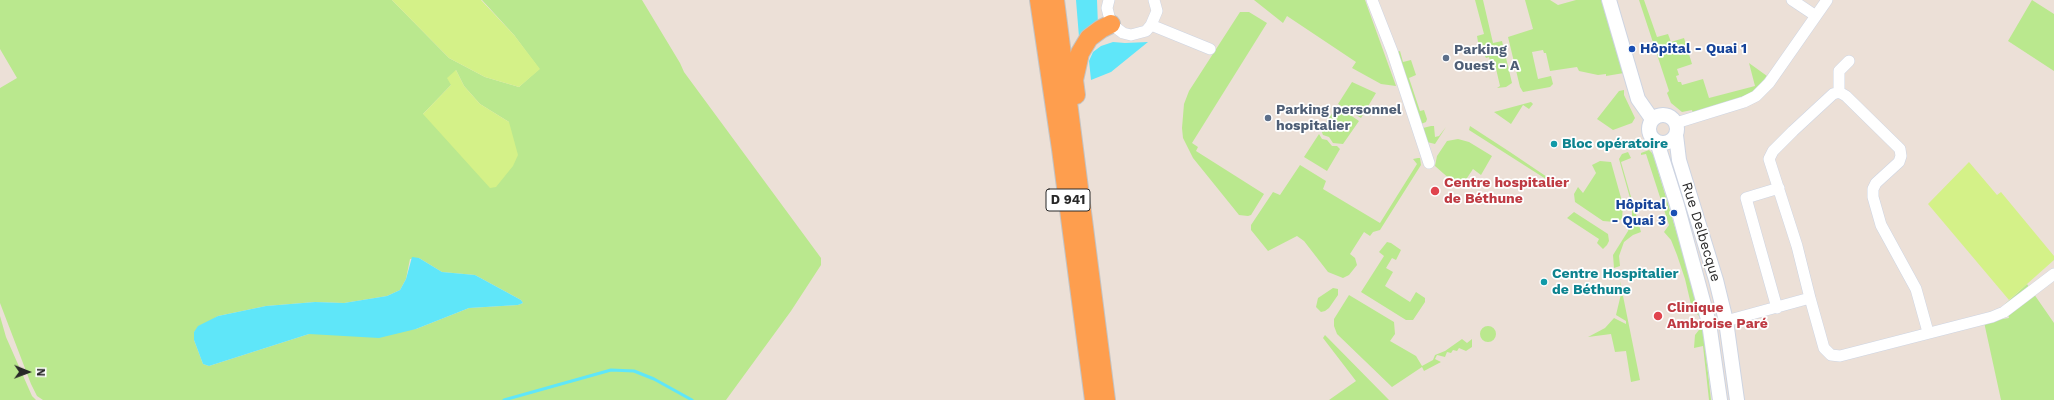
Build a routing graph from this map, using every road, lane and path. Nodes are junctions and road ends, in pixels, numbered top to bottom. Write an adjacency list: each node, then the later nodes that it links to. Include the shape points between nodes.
1 (1039, 0): 28 (highway, D 941)
2 (1055, 0): 21 (highway, D 941)
3 (1109, 0): 11 (street, via 1107,8)
4 (1154, 0): 9 (street)
5 (1372, 0): 20 (street, via 1392,51)
6 (1609, 0): 17 (street, via 1638,99)
7 (1792, 0): 10 (street)
8 (1827, 0): 10 (street)
9 (1156, 14): 12 (street); 13 (street)
10 (1816, 16): 18 (street, via 1773,78 1756,96)
11 (1111, 24): 12 (street, via 1123,33 1131,35 1139,34); 21 (highway, via 1089,38 1080,53 1074,80 1079,137)
12 (1151, 25): 13 (street)
13 (1171, 32): 14 (street)
14 (1210, 49)
15 (1849, 61): 16 (street, via 1839,71)
16 (1839, 92): 22 (street, via 1833,94 1773,151 1770,159); 27 (street, via 1900,149 1899,162 1876,183 1873,197 1881,225 1916,289)
17 (1652, 119): 18 (street, via 1658,115 1669,116); 19 (street, via 1648,132)
18 (1676, 129): 19 (street, via 1668,142); 26 (street, Rue Delbecque, via 1679,160)
19 (1657, 142): 30 (street, Rue Delbecque, via 1709,323)
20 (1429, 163)
21 (1077, 168): 29 (highway, D 941)
22 (1779, 188): 24 (street); 25 (street, via 1746,198)
23 (2054, 274): 27 (street, via 2004,312)
24 (1810, 298): 25 (street); 27 (street, via 1824,348 1831,355 1840,356)
25 (1777, 308): 26 (street)
26 (1726, 321): 31 (street, Rue Delbecque)
27 (1928, 332)
28 (1094, 400)
29 (1106, 400)
30 (1720, 400)
31 (1737, 400)

